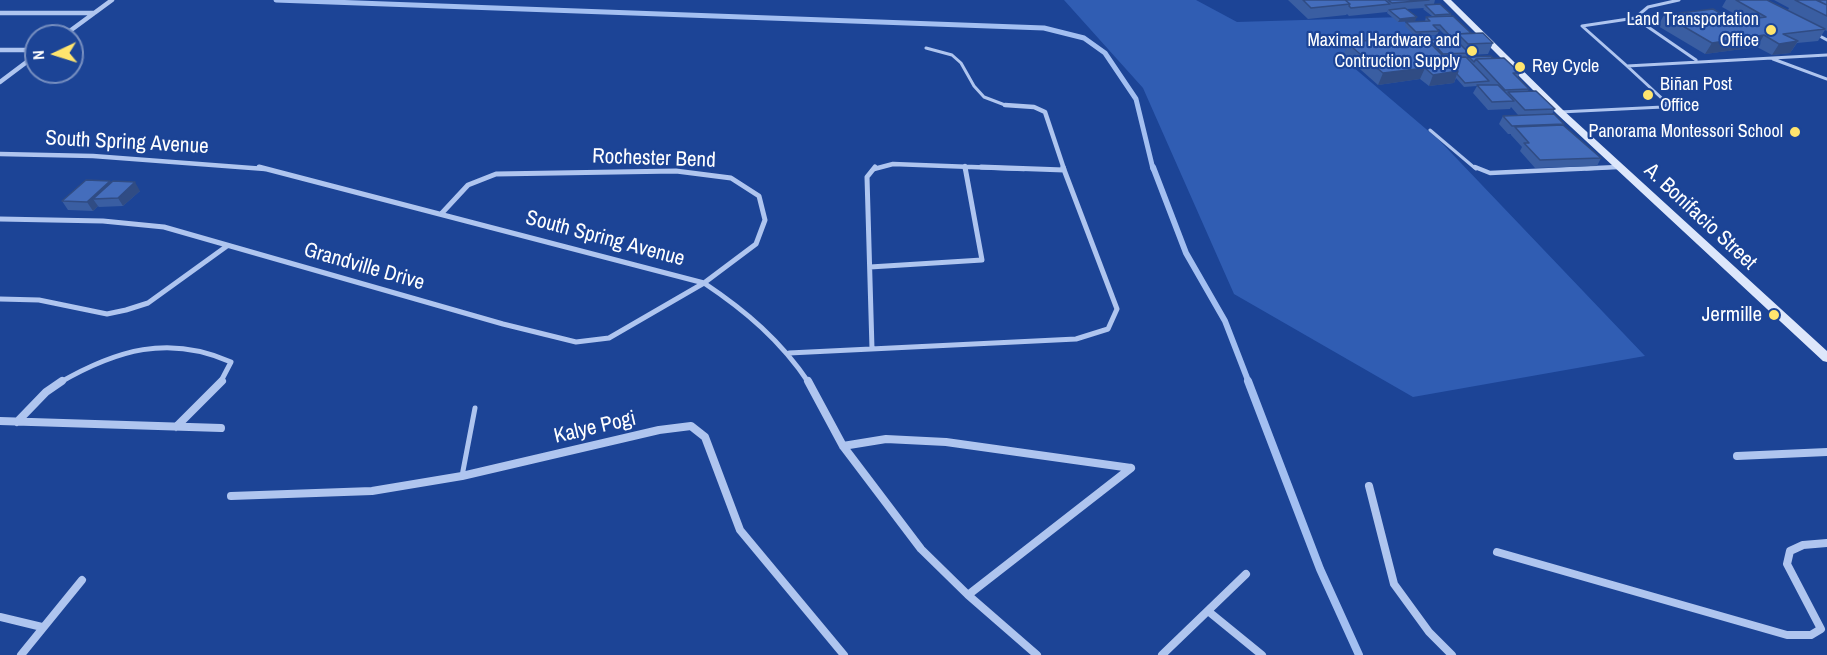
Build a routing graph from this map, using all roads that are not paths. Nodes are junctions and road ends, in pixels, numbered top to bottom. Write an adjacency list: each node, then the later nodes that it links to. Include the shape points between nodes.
1 (112, 0): 5 (street)
2 (1447, 0): 21 (main road, A. Bonifacio Street)
3 (1679, 0): 6 (lane, via 1648,7)
4 (0, 13): 5 (street)
5 (94, 13): 7 (street)
6 (1635, 18): 15 (lane); 17 (lane, via 1582,26)
7 (79, 24)
8 (1809, 30): 9 (lane)
9 (1827, 40)
10 (926, 48): 20 (lane, via 952,55 984,97)
11 (0, 50): 12 (street)
12 (24, 50)
13 (1827, 55): 14 (lane)
14 (1769, 58): 15 (lane); 18 (lane)
15 (1696, 60): 17 (lane)
16 (24, 65): 19 (street)
17 (1627, 66): 21 (lane, via 1668,104)
18 (1827, 79)
19 (0, 82)
20 (1005, 105): 26 (street, via 1034,107 1045,112)
21 (1560, 112): 25 (main road, A. Bonifacio Street)
22 (1431, 130): 25 (lane, via 1478,170 1490,173)
23 (0, 154): 27 (street, South Spring Avenue, via 259,167)
24 (965, 166): 26 (street); 30 (street, via 875,167 867,177); 30 (street, via 982,260)
25 (1620, 167): 35 (main road, A. Bonifacio Street)
26 (1064, 170): 33 (street, via 1118,309 1108,330 1077,339)
27 (442, 213): 31 (street, South Spring Avenue); 31 (street, Rochester Bend, via 468,185 496,174 676,171 731,178 759,196 765,220 756,244)
28 (0, 219): 29 (street, Grandville Drive, via 103,221 164,227)
29 (227, 246): 31 (street, Grandville Drive, via 576,342 609,338); 32 (street, via 148,303 126,310 107,314 39,300)
30 (870, 267): 33 (street)
31 (704, 283): 34 (street, South Spring Avenue, via 743,309)
32 (0, 299)
33 (872, 349): 34 (street)
34 (789, 353): 41 (street, South Spring Avenue, via 812,384)
35 (1827, 358)
36 (475, 408): 44 (lane)
37 (0, 421): 38 (street)
38 (17, 422): 39 (street); 39 (street, via 55,385 98,363 143,348 172,346 213,351 231,362 222,381)
39 (176, 427): 40 (street)
40 (221, 428)
41 (843, 446): 51 (street, South Spring Avenue, via 921,549); 51 (street, via 886,439 946,442 1131,468)
42 (1827, 452): 43 (street)
43 (1737, 456)
44 (462, 476): 46 (street, Kalye Pogi, via 372,491); 56 (street, Kalye Pogi, via 691,426 705,437 740,530)
45 (1369, 486): 60 (street, via 1394,584 1429,632)
46 (231, 496)
47 (1827, 543): 48 (street, via 1803,545 1790,551 1787,564 1821,629 1811,635 1787,635)
48 (1497, 552)
49 (1246, 574): 52 (street)
50 (82, 580): 54 (street)
51 (968, 595): 57 (street, South Spring Avenue)
52 (1208, 611): 58 (street); 59 (street)
53 (0, 617): 54 (street)
54 (42, 627): 55 (street)
55 (21, 655)
56 (844, 655)
57 (1037, 655)
58 (1162, 655)
59 (1262, 655)
60 (1452, 655)

